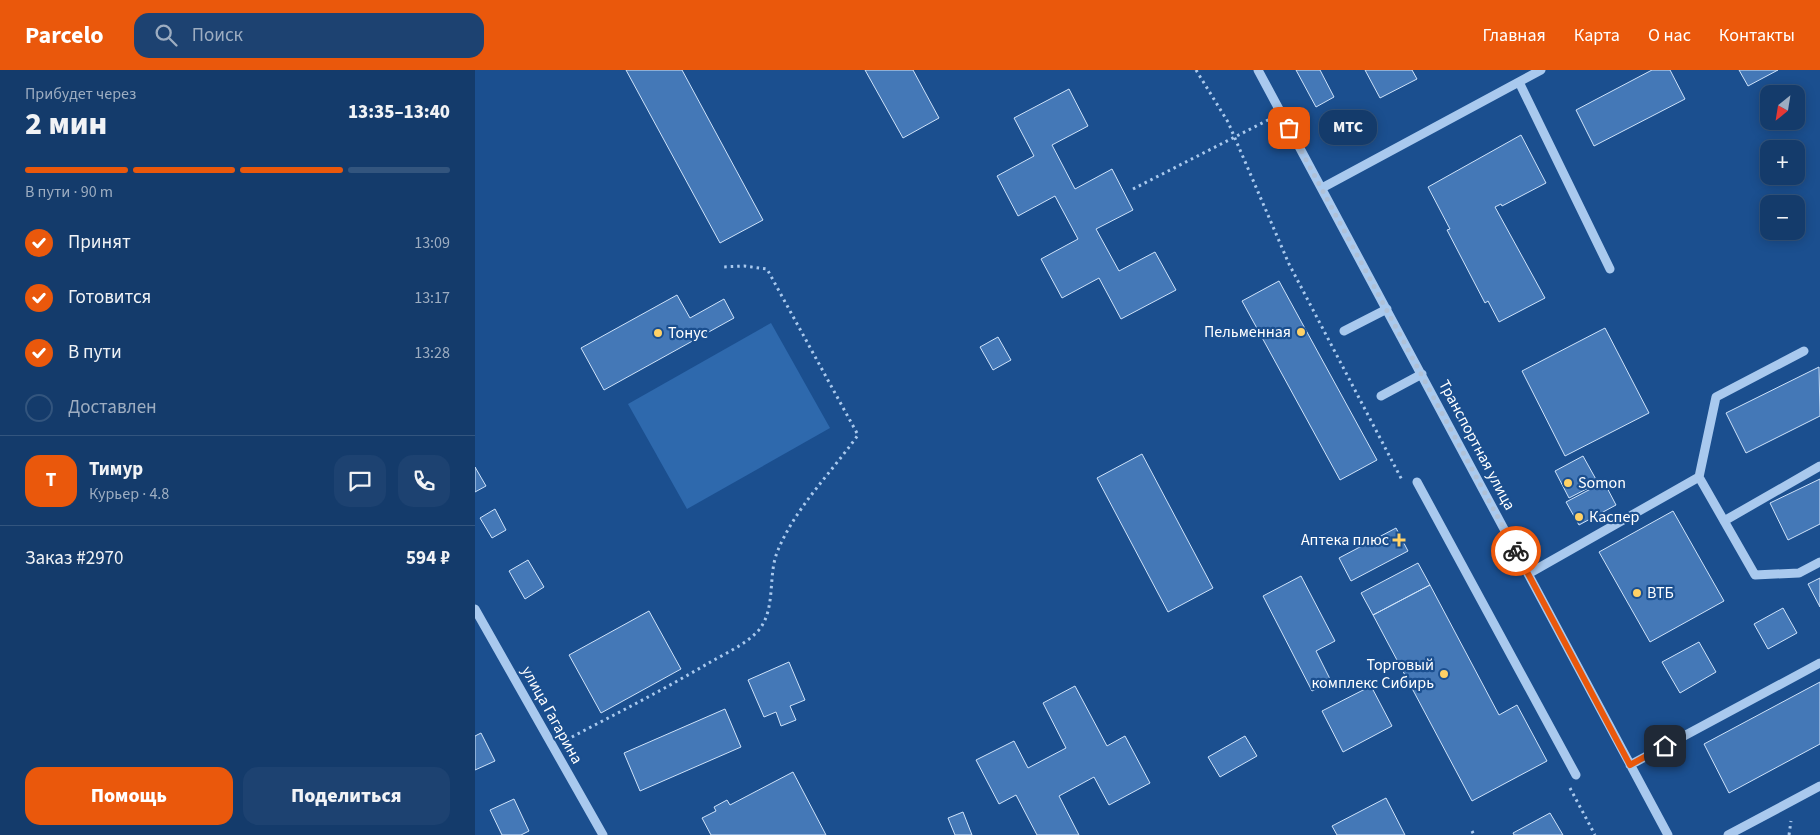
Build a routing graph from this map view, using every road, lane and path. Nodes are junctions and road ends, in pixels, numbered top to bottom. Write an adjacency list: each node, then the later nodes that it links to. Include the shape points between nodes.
1 (1196, 70): 18 (path, via 1228,122 1289,264)
2 (1258, 70): 5 (street, Транспортная улица)
3 (1541, 70): 4 (street)
4 (1519, 82): 6 (street); 9 (street)
5 (1281, 114): 6 (street, Транспортная улица); 7 (path)
6 (1322, 188): 10 (street, Транспортная улица)
7 (1133, 189)
8 (722, 267): 24 (path, via 767,269 858,435 787,531 777,552 766,618 758,631 666,688)
9 (1610, 269)
10 (1387, 309): 11 (street); 13 (street, Транспортная улица)
11 (1344, 331)
12 (1804, 351): 16 (street, via 1716,397)
13 (1422, 374): 14 (street); 21 (street, Транспортная улица)
14 (1381, 396)
15 (1820, 466): 19 (street)
16 (1699, 477): 19 (street); 21 (street)
17 (1417, 482): 26 (street)
18 (1406, 487)
19 (1724, 521): 20 (street, via 1755,575 1799,572)
20 (1820, 562)
21 (1528, 574): 25 (street, Транспортная улица)
22 (475, 609): 24 (street, улица Гагарина)
23 (1820, 662): 25 (street)
24 (553, 748): 30 (street, улица Гагарина)
25 (1630, 765): 32 (street, Транспортная улица)
26 (1576, 775)
27 (1566, 780): 31 (path)
28 (1820, 786): 33 (street)
29 (1791, 821): 34 (path)
30 (603, 835)
31 (1595, 835)
32 (1668, 835)
33 (1728, 835)
34 (1789, 835)

